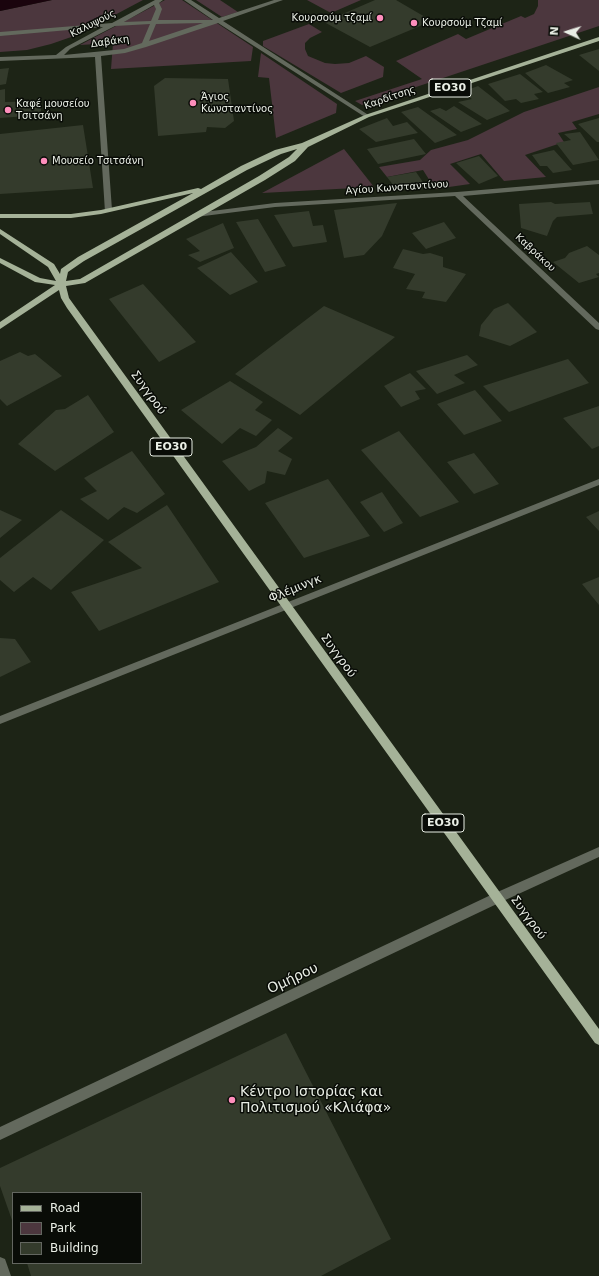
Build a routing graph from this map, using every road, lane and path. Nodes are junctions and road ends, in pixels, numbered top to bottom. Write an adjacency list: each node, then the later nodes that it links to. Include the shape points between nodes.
1 (187, 0): 4 (street)
2 (280, 0): 4 (street, Δαβάκη)
3 (158, 1): 5 (street, via 159,9); 6 (street, Καλυψούς)
4 (219, 21): 5 (street, Δαβάκη); 9 (street, Δαβάκη); 13 (street)
5 (154, 22): 6 (street, Δαβάκη); 9 (street)
6 (117, 24): 7 (street, Δαβάκη); 11 (street, Καλυψούς, via 68,48)
7 (0, 34)
8 (599, 39): 13 (main road, Καρδίτσης / ΕΟ30)
9 (144, 46): 10 (street, Δαβάκη)
10 (98, 55): 11 (street, Δαβάκη); 18 (street)
11 (58, 57): 12 (street, Δαβάκη)
12 (0, 59)
13 (367, 116): 14 (main road, Καρδίτσης / ΕΟ30)
14 (305, 145): 16 (main road, ΕΟ30, via 278,152); 19 (main road, ΕΟ30, via 292,159)
15 (599, 182): 17 (street, Αγίου Κωνσταντίνου)
16 (212, 186): 18 (main road); 23 (main road, ΕΟ30, via 72,265 63,273)
17 (456, 194): 19 (street, Αγίου Κωνσταντίνου, via 275,205); 25 (street, Καβράκου)
18 (108, 210): 20 (main road, via 71,216)
19 (196, 215): 23 (main road, ΕΟ30, via 86,279)
20 (0, 216)
21 (0, 231): 23 (main road, ΕΟ30, via 51,266)
22 (0, 260): 23 (main road, ΕΟ30, via 38,280)
23 (62, 284): 24 (main road, ΕΟ30); 27 (main road, Συγγρού / ΕΟ30, via 70,306)
24 (0, 326)
25 (599, 328)
26 (599, 482): 27 (street, Φλέμινγκ)
27 (286, 607): 28 (street, Φλέμινγκ); 30 (main road, Συγγρού / ΕΟ30)
28 (0, 720)
29 (599, 852): 30 (street, Ομήρου)
30 (497, 898): 31 (main road, Συγγρού / ΕΟ30); 32 (street, Ομήρου)
31 (599, 1039)
32 (0, 1134)
33 (0, 1264): 34 (street)
34 (4, 1276)

